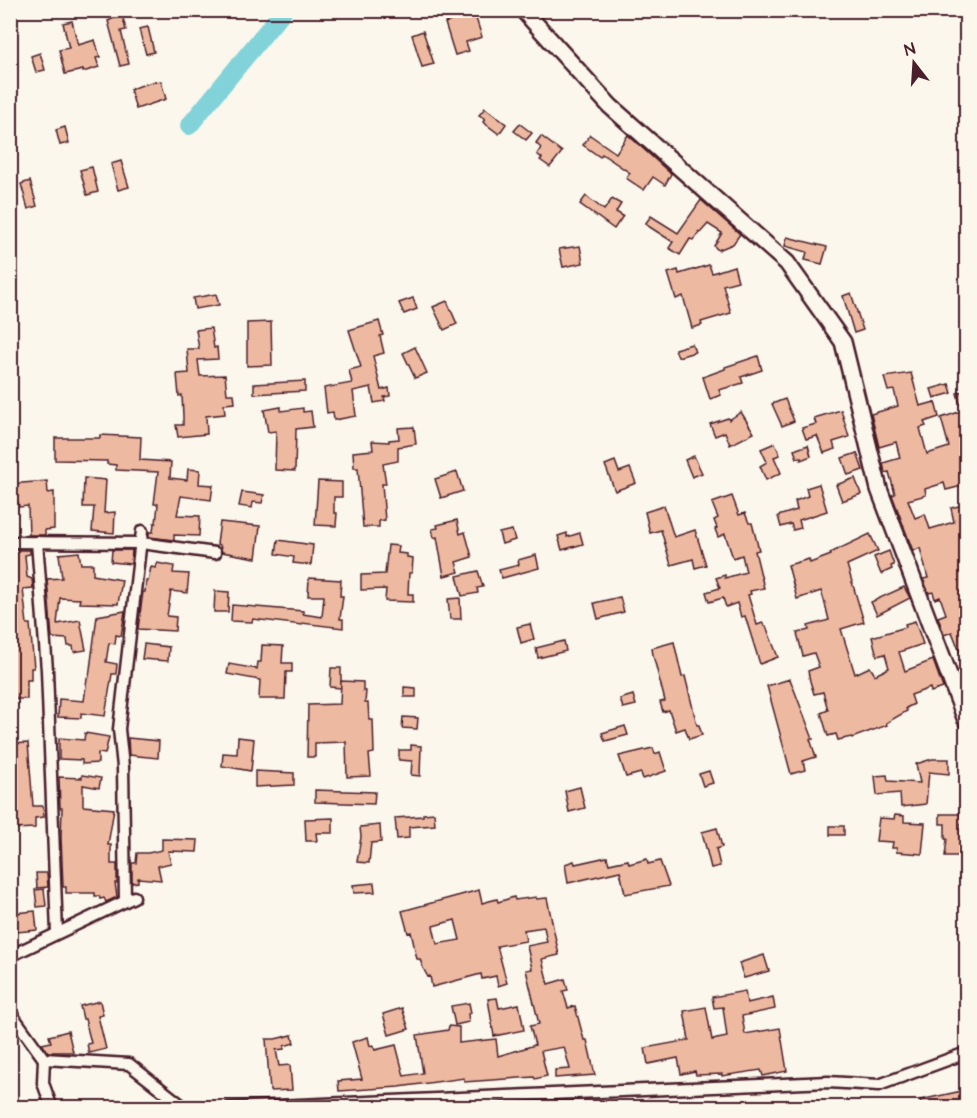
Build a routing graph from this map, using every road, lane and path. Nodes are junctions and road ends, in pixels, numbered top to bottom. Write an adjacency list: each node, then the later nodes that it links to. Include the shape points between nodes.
1 (523, 10): 7 (street, via 610,106 787,263 843,342 879,489)
2 (142, 531): 5 (street)
3 (10, 542): 4 (street)
4 (37, 542): 5 (street); 8 (street, via 47,670)
5 (141, 543): 6 (street); 8 (street, via 119,729 130,899)
6 (215, 553)
7 (966, 720)
8 (57, 933): 9 (street)
9 (10, 956)
10 (10, 1012): 12 (street)
11 (966, 1053): 15 (street, via 879,1085 828,1082)
12 (44, 1059): 13 (street, via 43,1083); 14 (street, via 129,1064)
13 (52, 1107)
14 (185, 1107)
15 (229, 1107)

